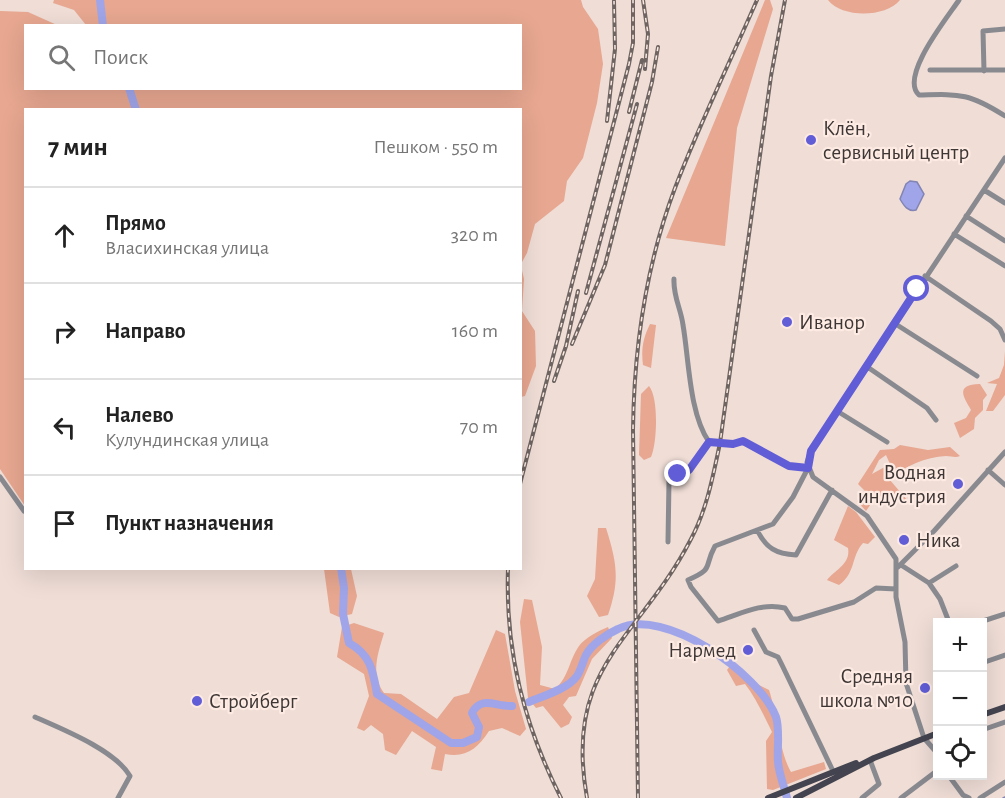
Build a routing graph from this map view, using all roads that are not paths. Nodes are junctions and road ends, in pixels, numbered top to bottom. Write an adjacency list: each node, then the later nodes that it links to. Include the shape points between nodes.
1 (959, 0): 6 (street, via 918,65 914,87 919,95 963,95)
2 (1005, 30): 5 (street, via 983,31)
3 (930, 70): 5 (street)
4 (1005, 70): 5 (street)
5 (984, 71)
6 (1005, 116)
7 (1005, 158): 8 (street)
8 (984, 190): 9 (street); 10 (street)
9 (1005, 203)
10 (966, 216): 11 (street); 12 (street)
11 (954, 234): 13 (street); 14 (street)
12 (1005, 241)
13 (1005, 266)
14 (925, 276): 16 (street); 17 (street, via 991,321)
15 (674, 279): 22 (street, via 694,395)
16 (894, 323): 18 (street); 19 (street)
17 (1005, 340)
18 (866, 366): 20 (street); 21 (street, via 927,408)
19 (977, 376)
20 (837, 411): 23 (street); 25 (street, via 811,451)
21 (936, 420)
22 (709, 442): 25 (street, via 743,441 789,466); 32 (street, via 689,470 669,481)
23 (887, 442)
24 (1005, 452): 26 (street)
25 (808, 468): 29 (street, via 813,477); 31 (street, via 784,510 772,524)
26 (988, 470): 28 (street); 33 (street)
27 (0, 477): 30 (street)
28 (1005, 485)
29 (832, 490): 31 (street, via 796,555 769,548); 33 (street, via 867,516)
30 (24, 511)
31 (757, 530): 36 (street, via 714,546 706,571 688,580 718,621 748,609 774,606 785,608 792,619 798,619 854,602 876,588)
32 (668, 542)
33 (899, 566): 35 (street); 36 (street)
34 (956, 566): 35 (street)
35 (929, 583): 38 (street)
36 (896, 589): 49 (street, via 906,683)
37 (1005, 614): 39 (street)
38 (947, 618)
39 (987, 620)
40 (754, 630): 52 (street, via 766,652 778,657)
41 (1005, 655): 42 (street)
42 (987, 661)
43 (1005, 707): 44 (main road)
44 (987, 713)
45 (35, 717): 59 (street, via 119,764 130,776)
46 (1005, 722): 47 (street)
47 (987, 728)
48 (933, 735): 49 (main road)
49 (924, 738): 50 (street); 51 (main road)
50 (933, 748)
51 (872, 759): 52 (main road); 57 (main road); 60 (street, via 879,784)
52 (833, 771): 56 (main road)
53 (933, 774): 61 (street)
54 (952, 780): 62 (street)
55 (1005, 782): 63 (street)
56 (802, 784): 57 (main road); 58 (main road)
57 (802, 795)
58 (771, 797)
59 (118, 798)
60 (862, 798)
61 (901, 798)
62 (969, 798)
63 (980, 798)

